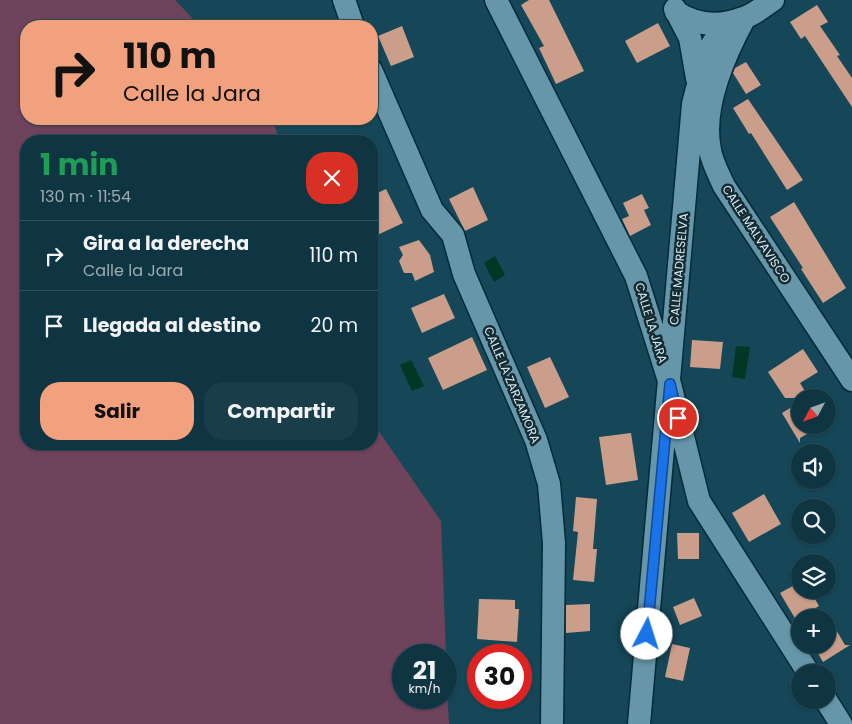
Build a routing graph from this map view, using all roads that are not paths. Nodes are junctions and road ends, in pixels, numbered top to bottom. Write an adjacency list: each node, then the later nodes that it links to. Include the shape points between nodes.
1 (344, 0): 6 (street)
2 (496, 0): 10 (street, CALLE LA JARA, via 636,276)
3 (773, 0): 5 (street, CALLE MADRESELVA)
4 (672, 6): 5 (street, via 688,20 714,25); 7 (street, CALLE MADRESELVA, via 690,38)
5 (744, 18): 7 (street, CALLE MADRESELVA, via 718,34 706,54); 9 (street, CALLE MALVAVISCO, via 728,49 714,91 708,123 710,151 724,186)
6 (350, 20)
7 (698, 84): 10 (street, CALLE MADRESELVA, via 693,104)
8 (378, 86): 13 (street, CALLE LA ZARZAMORA, via 432,210 453,235 464,274 536,440 549,484 554,543)
9 (852, 380)
10 (670, 384): 11 (street, CALLE LA JARA, via 699,501); 14 (street, CALLE MADRESELVA)
11 (803, 664)
12 (832, 709): 15 (street)
13 (552, 724)
14 (639, 724)
15 (841, 724)

